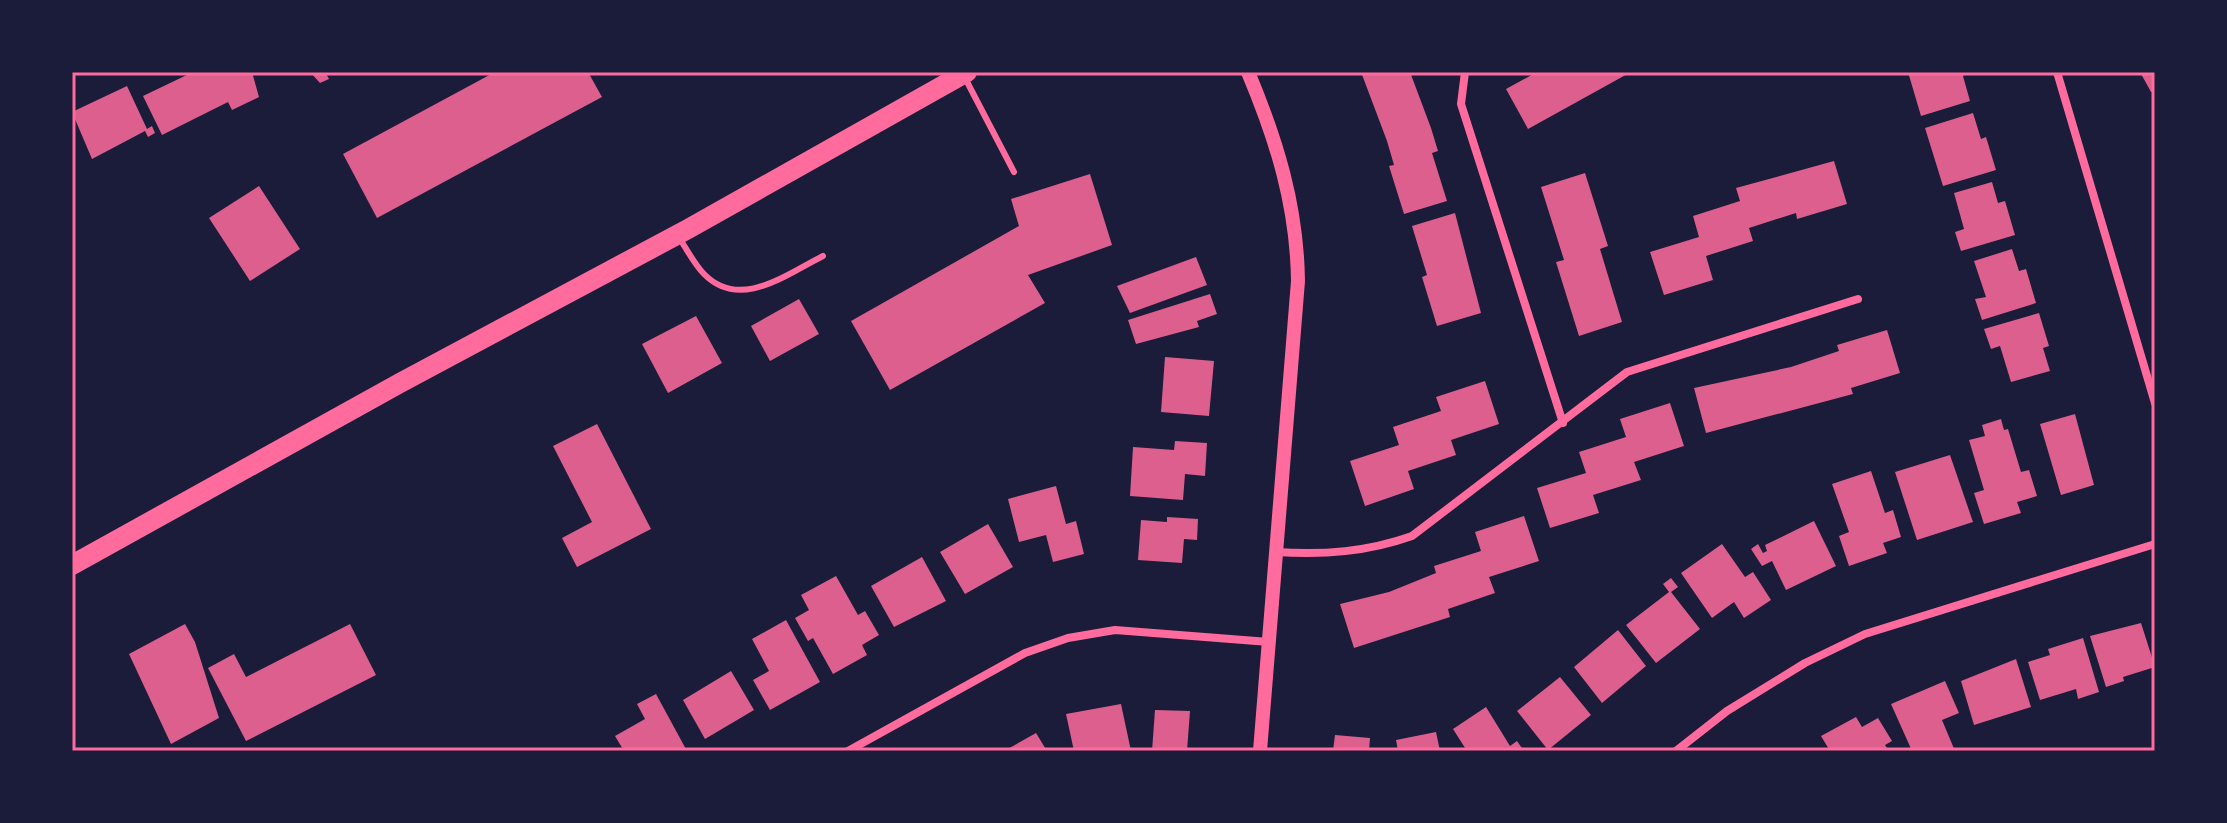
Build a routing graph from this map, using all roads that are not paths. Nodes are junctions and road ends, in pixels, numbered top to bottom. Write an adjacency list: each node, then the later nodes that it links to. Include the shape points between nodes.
1 (1248, 72): 12 (street, via 1283,161 1297,231 1296,324)
2 (1465, 72): 10 (street, via 1461,104)
3 (2057, 72): 9 (street)
4 (966, 73): 5 (lane); 6 (main road)
5 (1014, 172)
6 (677, 235): 7 (lane, via 704,274 723,287 752,292); 13 (main road)
7 (823, 256)
8 (1858, 299): 10 (street, via 1627,372)
9 (2155, 403)
10 (1563, 423): 12 (street, via 1412,536 1378,548 1320,555)
11 (2155, 544): 17 (street, via 1865,634 1727,711)
12 (1276, 552): 14 (street)
13 (72, 565)
14 (1269, 642): 15 (street, via 1115,630 1068,638 1025,653); 16 (street)
15 (848, 751)
16 (1260, 751)
17 (1676, 751)

